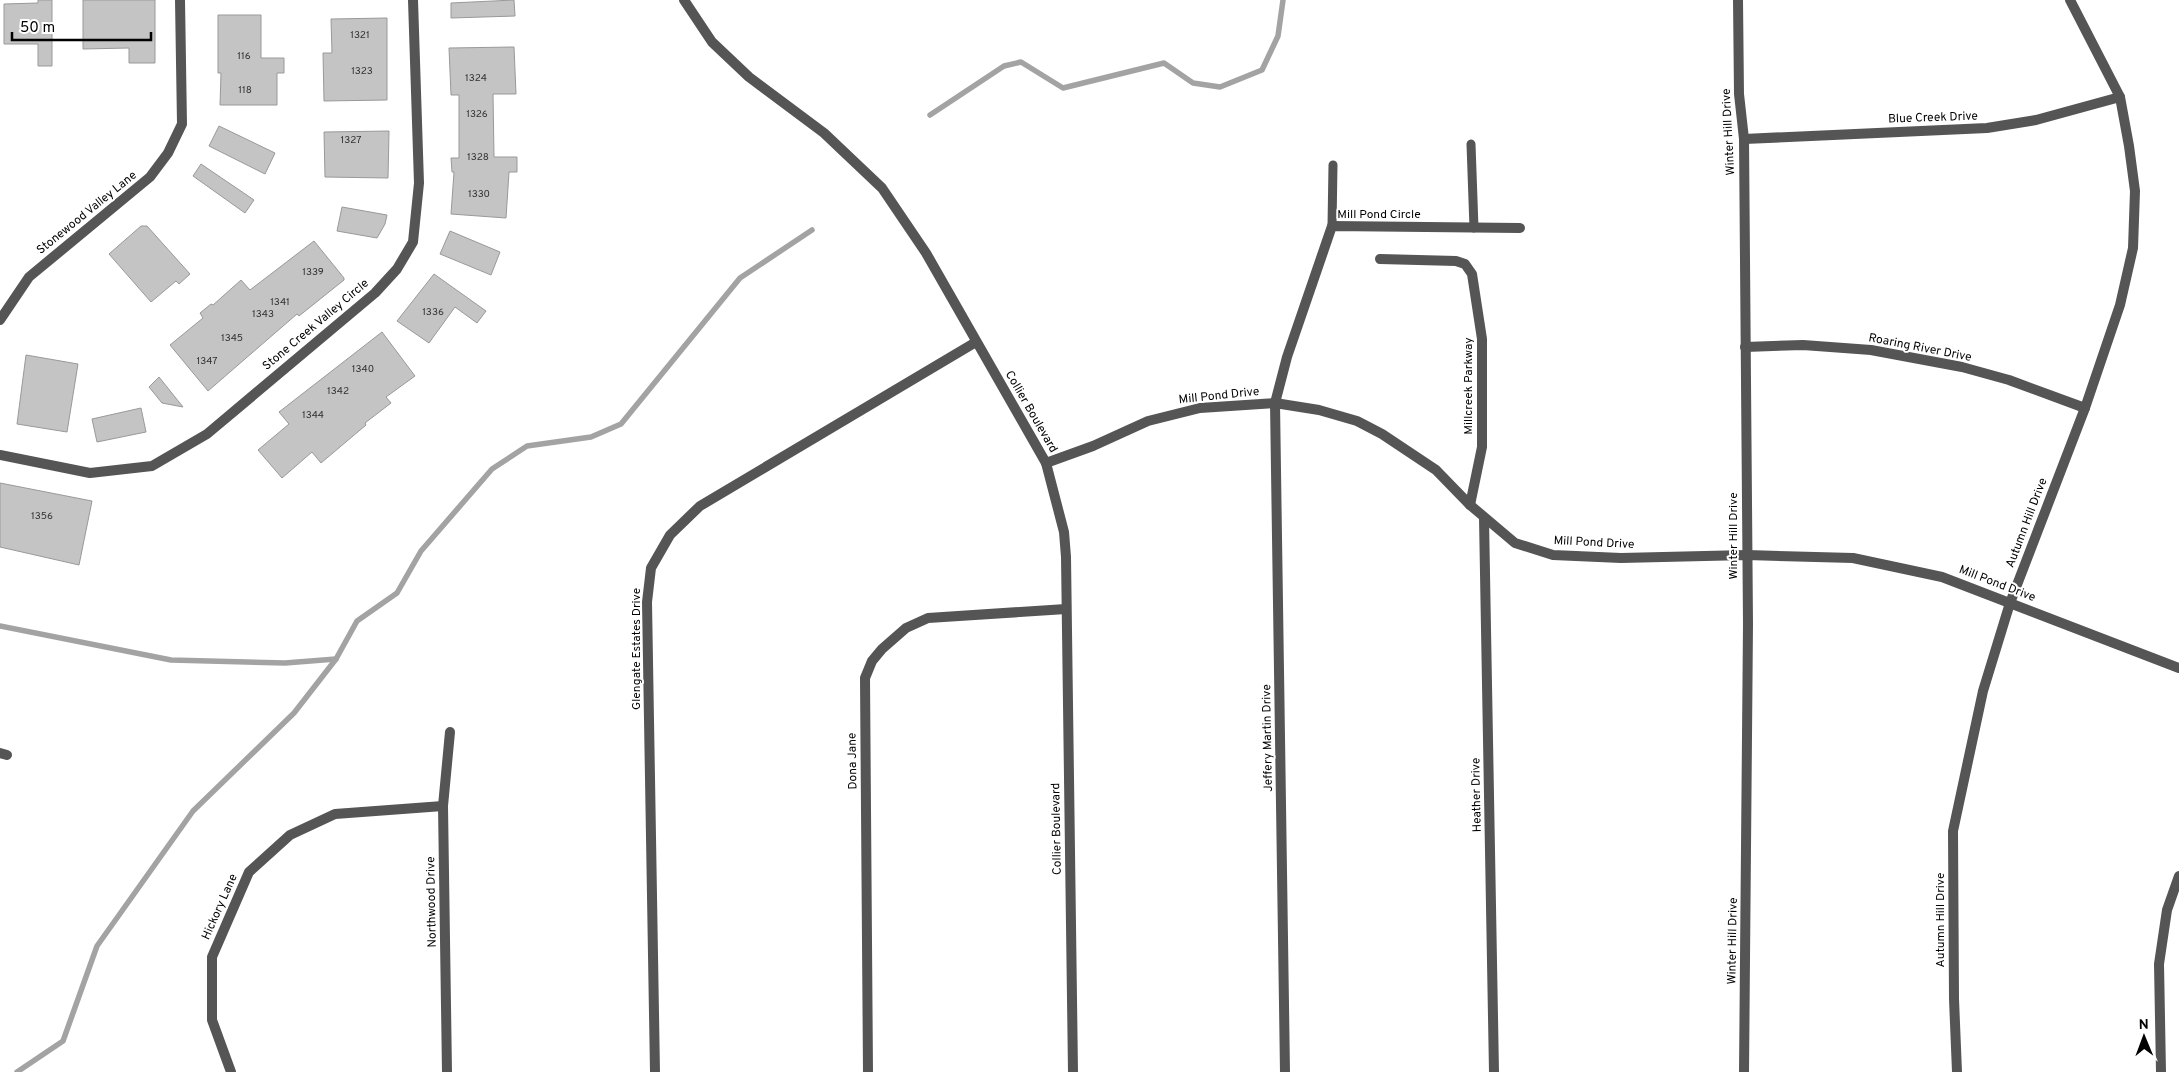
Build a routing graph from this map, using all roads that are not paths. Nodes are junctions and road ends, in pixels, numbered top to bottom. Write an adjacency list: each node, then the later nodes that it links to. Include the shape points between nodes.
1 (180, 0): 14 (street, Stonewood Valley Lane, via 182,124 168,153 150,177 30,277)
2 (413, 0): 19 (street, Stone Creek Valley Circle, via 419,184 412,242 397,269 375,293 207,434 152,466 90,473)
3 (684, 0): 15 (street, Collier Boulevard, via 712,42 749,77 824,132 882,188 926,254)
4 (1738, 0): 7 (street, Winter Hill Drive, via 1739,94)
5 (2070, 0): 6 (street, Autumn Hill Drive)
6 (2120, 97): 7 (street, Blue Creek Drive, via 2036,120 1987,128); 18 (street, Autumn Hill Drive, via 2135,191 2133,248 2120,305)
7 (1744, 139): 16 (street, Winter Hill Drive)
8 (1472, 144): 11 (lane)
9 (1333, 165): 10 (lane)
10 (1332, 226): 11 (street, Mill Pond Circle); 17 (street, Mill Pond Circle, via 1287,357)
11 (1474, 228): 12 (street, Mill Pond Circle)
12 (1520, 228)
13 (1380, 259): 21 (street, Millcreek Parkway, via 1456,261 1465,264 1472,274 1482,339 1483,398 1482,447)
14 (0, 320)
15 (976, 342): 20 (street, Collier Boulevard); 32 (street, Glengate Estates Drive, via 700,506 670,535 651,568 647,602)
16 (1745, 347): 18 (street, Roaring River Drive, via 1803,345 1870,350 1962,367); 23 (street, Winter Hill Drive)
17 (1275, 403): 20 (street, Mill Pond Drive, via 1200,408 1174,414 1148,421); 21 (street, Mill Pond Drive, via 1319,410 1365,425 1423,460); 35 (street, Jeffery Martin Drive)
18 (2085, 408): 24 (street, Autumn Hill Drive)
19 (0, 455)
20 (1046, 463): 25 (street, Collier Boulevard, via 1064,532)
21 (1470, 505): 22 (street, Mill Pond Drive)
22 (1484, 518): 23 (street, Mill Pond Drive, via 1515,543 1553,555 1621,558); 36 (street, Heather Drive)
23 (1747, 555): 24 (street, Mill Pond Drive, via 1853,558 1942,577); 37 (street, Winter Hill Drive)
24 (2010, 603): 26 (street, Mill Pond Drive); 38 (street, Autumn Hill Drive, via 1983,691 1953,831)
25 (1066, 609): 33 (street, Dona Jane, via 928,618 906,628 872,661 865,678); 34 (street, Collier Boulevard)
26 (2179, 668)
27 (450, 732): 28 (street, Northwood Drive)
28 (443, 806): 30 (street, Hickory Lane, via 335,814 290,835 249,872 212,957 212,1020); 31 (street, Northwood Drive)
29 (2179, 876): 39 (street, via 2167,910 2159,964)
30 (231, 1072)
31 (447, 1072)
32 (655, 1072)
33 (868, 1072)
34 (1073, 1072)
35 (1285, 1072)
36 (1494, 1072)
37 (1744, 1072)
38 (1957, 1072)
39 (2161, 1072)

